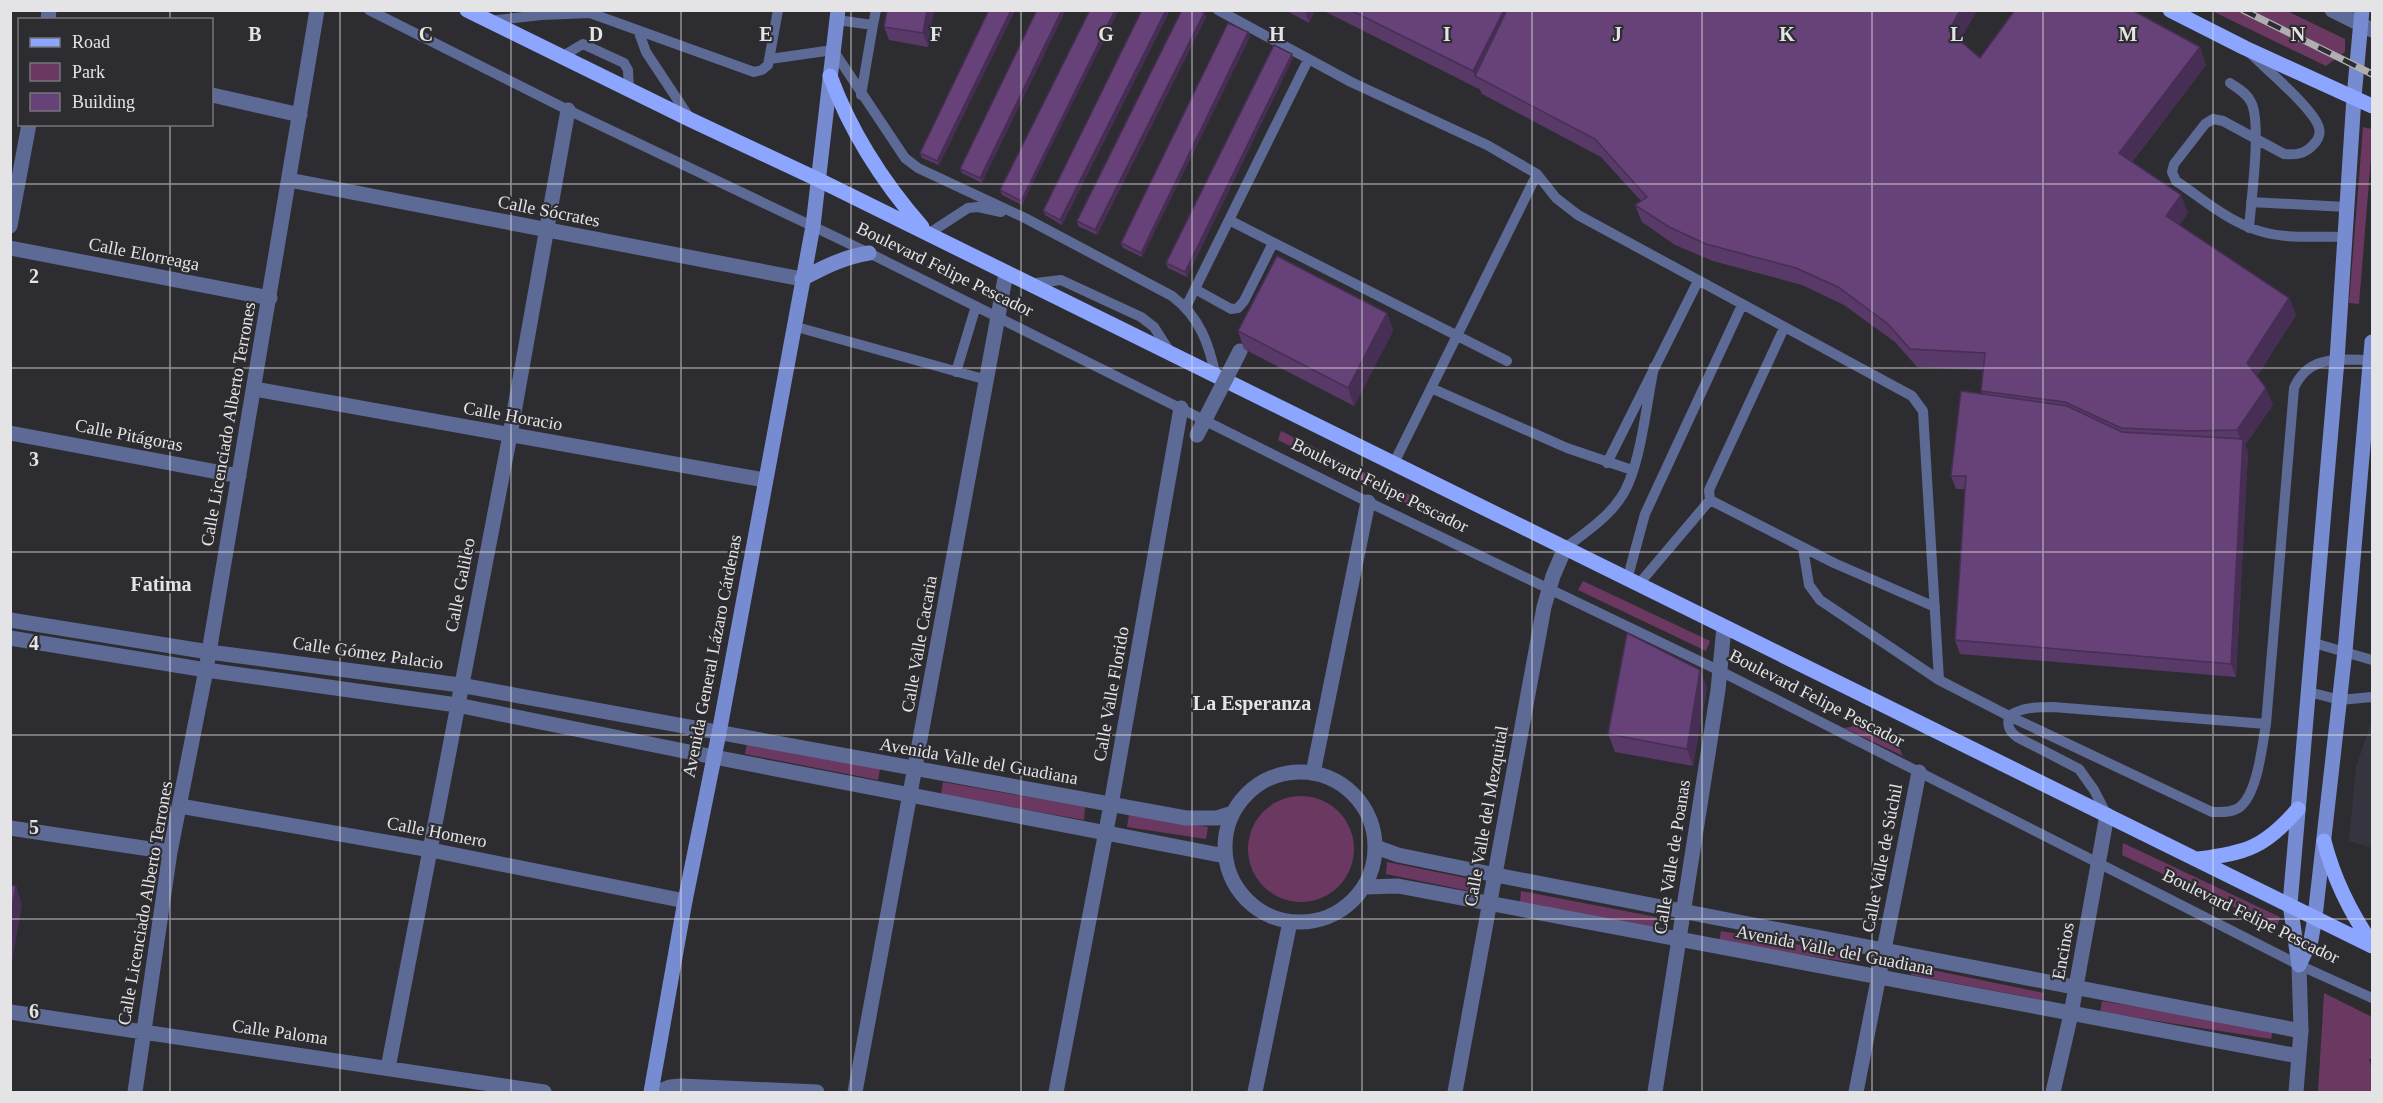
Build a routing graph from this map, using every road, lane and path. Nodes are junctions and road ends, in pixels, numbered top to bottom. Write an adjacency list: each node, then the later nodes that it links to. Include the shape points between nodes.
1 (317, 10): 28 (street, Calle Licenciado Alberto Terrones)
2 (369, 10): 27 (lane, Boulevard Felipe Pescador)
3 (467, 10): 11 (main road, Boulevard Felipe Pescador)
4 (778, 10): 18 (lane)
5 (876, 10): 13 (lane)
6 (1218, 10): 19 (lane)
7 (2170, 10): 15 (main road)
8 (2332, 10): 12 (street)
9 (579, 11): 11 (lane); 14 (lane)
10 (838, 15): 13 (lane); 16 (main road, Avenida General Lázaro Cárdenas)
11 (489, 21): 17 (main road, Boulevard Felipe Pescador)
12 (2365, 21): 25 (main road)
13 (873, 25): 24 (lane)
14 (638, 30): 18 (lane, via 754,72 762,70); 29 (lane, via 646,52)
15 (2245, 48): 25 (main road); 31 (lane, via 2313,117 2320,130 2311,147 2294,155)
16 (833, 50): 18 (lane); 20 (main road, Avenida General Lázaro Cárdenas); 24 (lane)
17 (561, 57): 22 (main road, Boulevard Felipe Pescador); 22 (lane, via 583,44 620,60 628,70)
18 (770, 59)
19 (1308, 60): 32 (lane, via 1487,145); 38 (lane)
20 (830, 76): 34 (main road, Avenida General Lázaro Cárdenas); 43 (main road, via 863,148)
21 (2230, 83): 31 (lane, via 2252,103)
22 (629, 90): 29 (main road, Boulevard Felipe Pescador)
23 (213, 95): 28 (street)
24 (861, 95): 37 (lane, via 905,158 918,168)
25 (2354, 97): 26 (main road); 36 (main road)
26 (2373, 106)
27 (568, 110): 40 (lane, Boulevard Felipe Pescador); 42 (street, Calle Galileo)
28 (300, 114): 33 (street, Calle Licenciado Alberto Terrones)
29 (691, 120): 34 (main road, Boulevard Felipe Pescador)
30 (29, 126): 39 (street)
31 (2255, 139): 35 (lane); 41 (lane, via 2213,119 2174,164 2172,172 2175,181)
32 (1537, 174): 50 (lane, via 1562,205); 59 (lane)
33 (289, 180): 42 (street, Calle Sócrates); 52 (street, Calle Licenciado Alberto Terrones)
34 (819, 180): 40 (main road, Avenida General Lázaro Cárdenas); 43 (main road, Boulevard Felipe Pescador)
35 (2251, 202): 36 (lane); 41 (lane)
36 (2346, 207): 44 (main road)
37 (1025, 218): 43 (lane, via 986,208 968,208); 55 (lane)
38 (1229, 220): 45 (lane); 51 (lane)
39 (10, 226)
40 (813, 226): 47 (lane, Boulevard Felipe Pescador); 49 (main road, Avenida General Lázaro Cárdenas)
41 (2249, 228): 44 (lane)
42 (546, 230): 49 (street, Calle Sócrates); 73 (street, Calle Galileo)
43 (928, 234): 48 (main road, Boulevard Felipe Pescador)
44 (2344, 237): 62 (main road)
45 (1273, 243): 51 (lane, via 1238,308 1231,309); 59 (lane)
46 (10, 248): 52 (street, Calle Elorreaga)
47 (869, 253): 49 (main road, via 836,261); 54 (lane, Boulevard Felipe Pescador)
48 (1006, 273): 56 (street, Calle Valle Cacaria); 67 (main road, Boulevard Felipe Pescador)
49 (802, 279): 57 (main road, Avenida General Lázaro Cárdenas)
50 (1698, 281): 53 (lane); 65 (lane)
51 (1195, 289): 55 (lane)
52 (270, 298): 70 (street, Calle Licenciado Alberto Terrones)
53 (1742, 305): 58 (lane); 84 (lane, via 1645,514)
54 (976, 306): 56 (lane, Boulevard Felipe Pescador); 66 (lane)
55 (1186, 307): 67 (lane, via 1210,346)
56 (998, 317): 68 (street, Calle Valle Cacaria); 71 (lane, Boulevard Felipe Pescador)
57 (793, 326): 66 (lane); 79 (main road, Avenida General Lázaro Cárdenas)
58 (1784, 328): 80 (lane); 86 (lane, via 1908,393 1920,404)
59 (1457, 337): 64 (lane); 69 (lane)
60 (2373, 342): 63 (main road)
61 (1240, 351): 74 (street, bridge)
62 (2337, 360): 63 (lane); 90 (main road); 103 (lane, via 2312,366 2299,376 2294,388)
63 (2371, 360): 91 (main road)
64 (1507, 361)
65 (1654, 367): 75 (lane); 77 (lane)
66 (956, 372): 68 (lane)
67 (1216, 377): 76 (main road, Boulevard Felipe Pescador)
68 (987, 380): 106 (street, Calle Valle Cacaria)
69 (1431, 388): 75 (lane); 76 (lane)
70 (254, 389): 73 (street, Calle Horacio); 78 (street, Calle Licenciado Alberto Terrones)
71 (1181, 408): 81 (lane, Boulevard Felipe Pescador); 110 (street, Calle Valle Florido)
72 (10, 433): 78 (street, Calle Pitágoras)
73 (510, 435): 79 (street, Calle Horacio); 97 (street, Calle Galileo)
74 (1197, 435)
75 (1607, 463): 77 (lane)
76 (1393, 465): 82 (main road, Boulevard Felipe Pescador)
77 (1632, 470): 82 (lane, via 1629,482 1608,513)
78 (239, 476): 92 (street, Calle Licenciado Alberto Terrones)
79 (765, 480): 104 (main road, Avenida General Lázaro Cárdenas)
80 (1709, 495): 83 (lane); 84 (lane)
81 (1368, 502): 85 (lane, Boulevard Felipe Pescador); 108 (street)
82 (1565, 548): 84 (main road, Boulevard Felipe Pescador); 85 (street, Calle Valle del Mezquital)
83 (1803, 548): 86 (lane); 96 (lane, via 1809,585 1820,600)
84 (1632, 582): 88 (main road, Boulevard Felipe Pescador)
85 (1548, 590): 95 (lane, Boulevard Felipe Pescador); 124 (street, Calle Valle del Mezquital)
86 (1935, 607): 96 (lane)
87 (10, 620): 92 (street, Calle Gómez Palacio)
88 (1724, 627): 95 (street, Calle Valle de Poanas); 114 (main road, Boulevard Felipe Pescador)
89 (10, 638): 94 (street)
90 (2314, 643): 91 (lane); 98 (main road)
91 (2345, 651): 93 (lane); 100 (main road)
92 (210, 652): 94 (street, Calle Licenciado Alberto Terrones); 97 (street, Calle Gómez Palacio)
93 (2373, 660)
94 (207, 670): 101 (street); 111 (street, Calle Licenciado Alberto Terrones)
95 (1720, 671): 107 (lane, Boulevard Felipe Pescador); 129 (street, Calle Valle de Poanas)
96 (1939, 680): 102 (lane)
97 (460, 685): 101 (street, Calle Galileo); 104 (street, Calle Gómez Palacio)
98 (2309, 692): 100 (lane); 112 (main road)
99 (2373, 696): 100 (lane)
100 (2340, 700): 117 (main road)
101 (457, 705): 105 (street); 119 (street, Calle Galileo)
102 (2009, 716): 103 (lane, via 2028,708 2054,707); 103 (lane, via 2212,812 2227,812 2247,799 2256,776); 114 (lane, via 2010,732 2017,738 2073,764 2084,774)
103 (2266, 724)
104 (719, 733): 105 (main road, Avenida General Lázaro Cárdenas); 106 (street, Avenida Valle del Guadiana)
105 (714, 757): 109 (street); 126 (main road, Avenida General Lázaro Cárdenas)
106 (916, 770): 109 (street, Calle Valle Cacaria); 110 (street, Avenida Valle del Guadiana)
107 (1919, 772): 123 (lane, Boulevard Felipe Pescador); 134 (street, Calle Valle de Súchil)
108 (1313, 773): 113 (street, via 1289,772 1266,780 1246,793); 118 (street, via 1338,782 1358,798 1371,821)
109 (911, 795): 116 (street); 151 (street, Calle Valle Cacaria)
110 (1111, 805): 113 (street, Avenida Valle del Guadiana, via 1202,820); 116 (street, Calle Valle Florido)
111 (180, 806): 119 (street, Calle Homero); 120 (street, Calle Licenciado Alberto Terrones)
112 (2298, 809): 122 (main road, via 2253,848); 128 (main road)
113 (1233, 813): 121 (street)
114 (2107, 815): 122 (main road, Boulevard Felipe Pescador); 123 (street, Encinos)
115 (10, 828): 120 (street)
116 (1105, 833): 121 (street); 152 (street, Calle Valle Florido)
117 (2324, 841): 130 (main road); 133 (main road, via 2333,876)
118 (1376, 847): 124 (street, Avenida Valle del Guadiana); 125 (street)
119 (431, 850): 126 (street, Calle Homero); 144 (street, Calle Galileo)
120 (170, 852): 142 (street, Calle Licenciado Alberto Terrones)
121 (1225, 856): 131 (street, via 1240,892 1271,917)
122 (2198, 860): 128 (main road, Boulevard Felipe Pescador)
123 (2098, 863): 135 (lane, Boulevard Felipe Pescador); 137 (street, Encinos)
124 (1496, 874): 127 (street, Calle Valle del Mezquital); 129 (street, Avenida Valle del Guadiana)
125 (1365, 887): 127 (street, Avenida Valle del Guadiana, via 1398,886); 131 (street, via 1333,915 1312,922)
126 (685, 901): 147 (main road, Avenida General Lázaro Cárdenas)
127 (1490, 904): 132 (street, Avenida Valle del Guadiana); 154 (street, Calle Valle del Mezquital)
128 (2290, 904): 130 (main road, Boulevard Felipe Pescador); 135 (main road)
129 (1683, 911): 132 (street, Calle Valle de Poanas); 134 (street, Avenida Valle del Guadiana)
130 (2315, 917): 133 (main road, Boulevard Felipe Pescador); 135 (main road, via 2311,940)
131 (1290, 922): 153 (street)
132 (1678, 940): 136 (street, Avenida Valle del Guadiana); 155 (street, Calle Valle de Poanas)
133 (2373, 945)
134 (1883, 951): 136 (street, Calle Valle de Súchil); 137 (street, Avenida Valle del Guadiana)
135 (2300, 965): 138 (lane, Boulevard Felipe Pescador); 141 (street)
136 (1878, 978): 140 (street, Avenida Valle del Guadiana); 156 (street, Calle Valle de Súchil)
137 (2076, 988): 140 (street, Encinos); 141 (street, Avenida Valle del Guadiana)
138 (2373, 998)
139 (10, 1012): 142 (street, Calle Paloma)
140 (2071, 1014): 143 (street, Avenida Valle del Guadiana); 157 (street, Encinos)
141 (2301, 1031): 143 (street)
142 (142, 1032): 144 (street, Calle Paloma); 145 (street, Calle Licenciado Alberto Terrones)
143 (2298, 1056): 158 (street)
144 (388, 1068): 146 (street, Calle Paloma)
145 (135, 1092)
146 (543, 1092)
147 (651, 1092)
148 (657, 1092): 149 (street, via 681,1086)
149 (809, 1092): 150 (street)
150 (818, 1092)
151 (855, 1092)
152 (1056, 1092)
153 (1255, 1092)
154 (1455, 1092)
155 (1655, 1092)
156 (1856, 1092)
157 (2054, 1092)
158 (2296, 1092)

